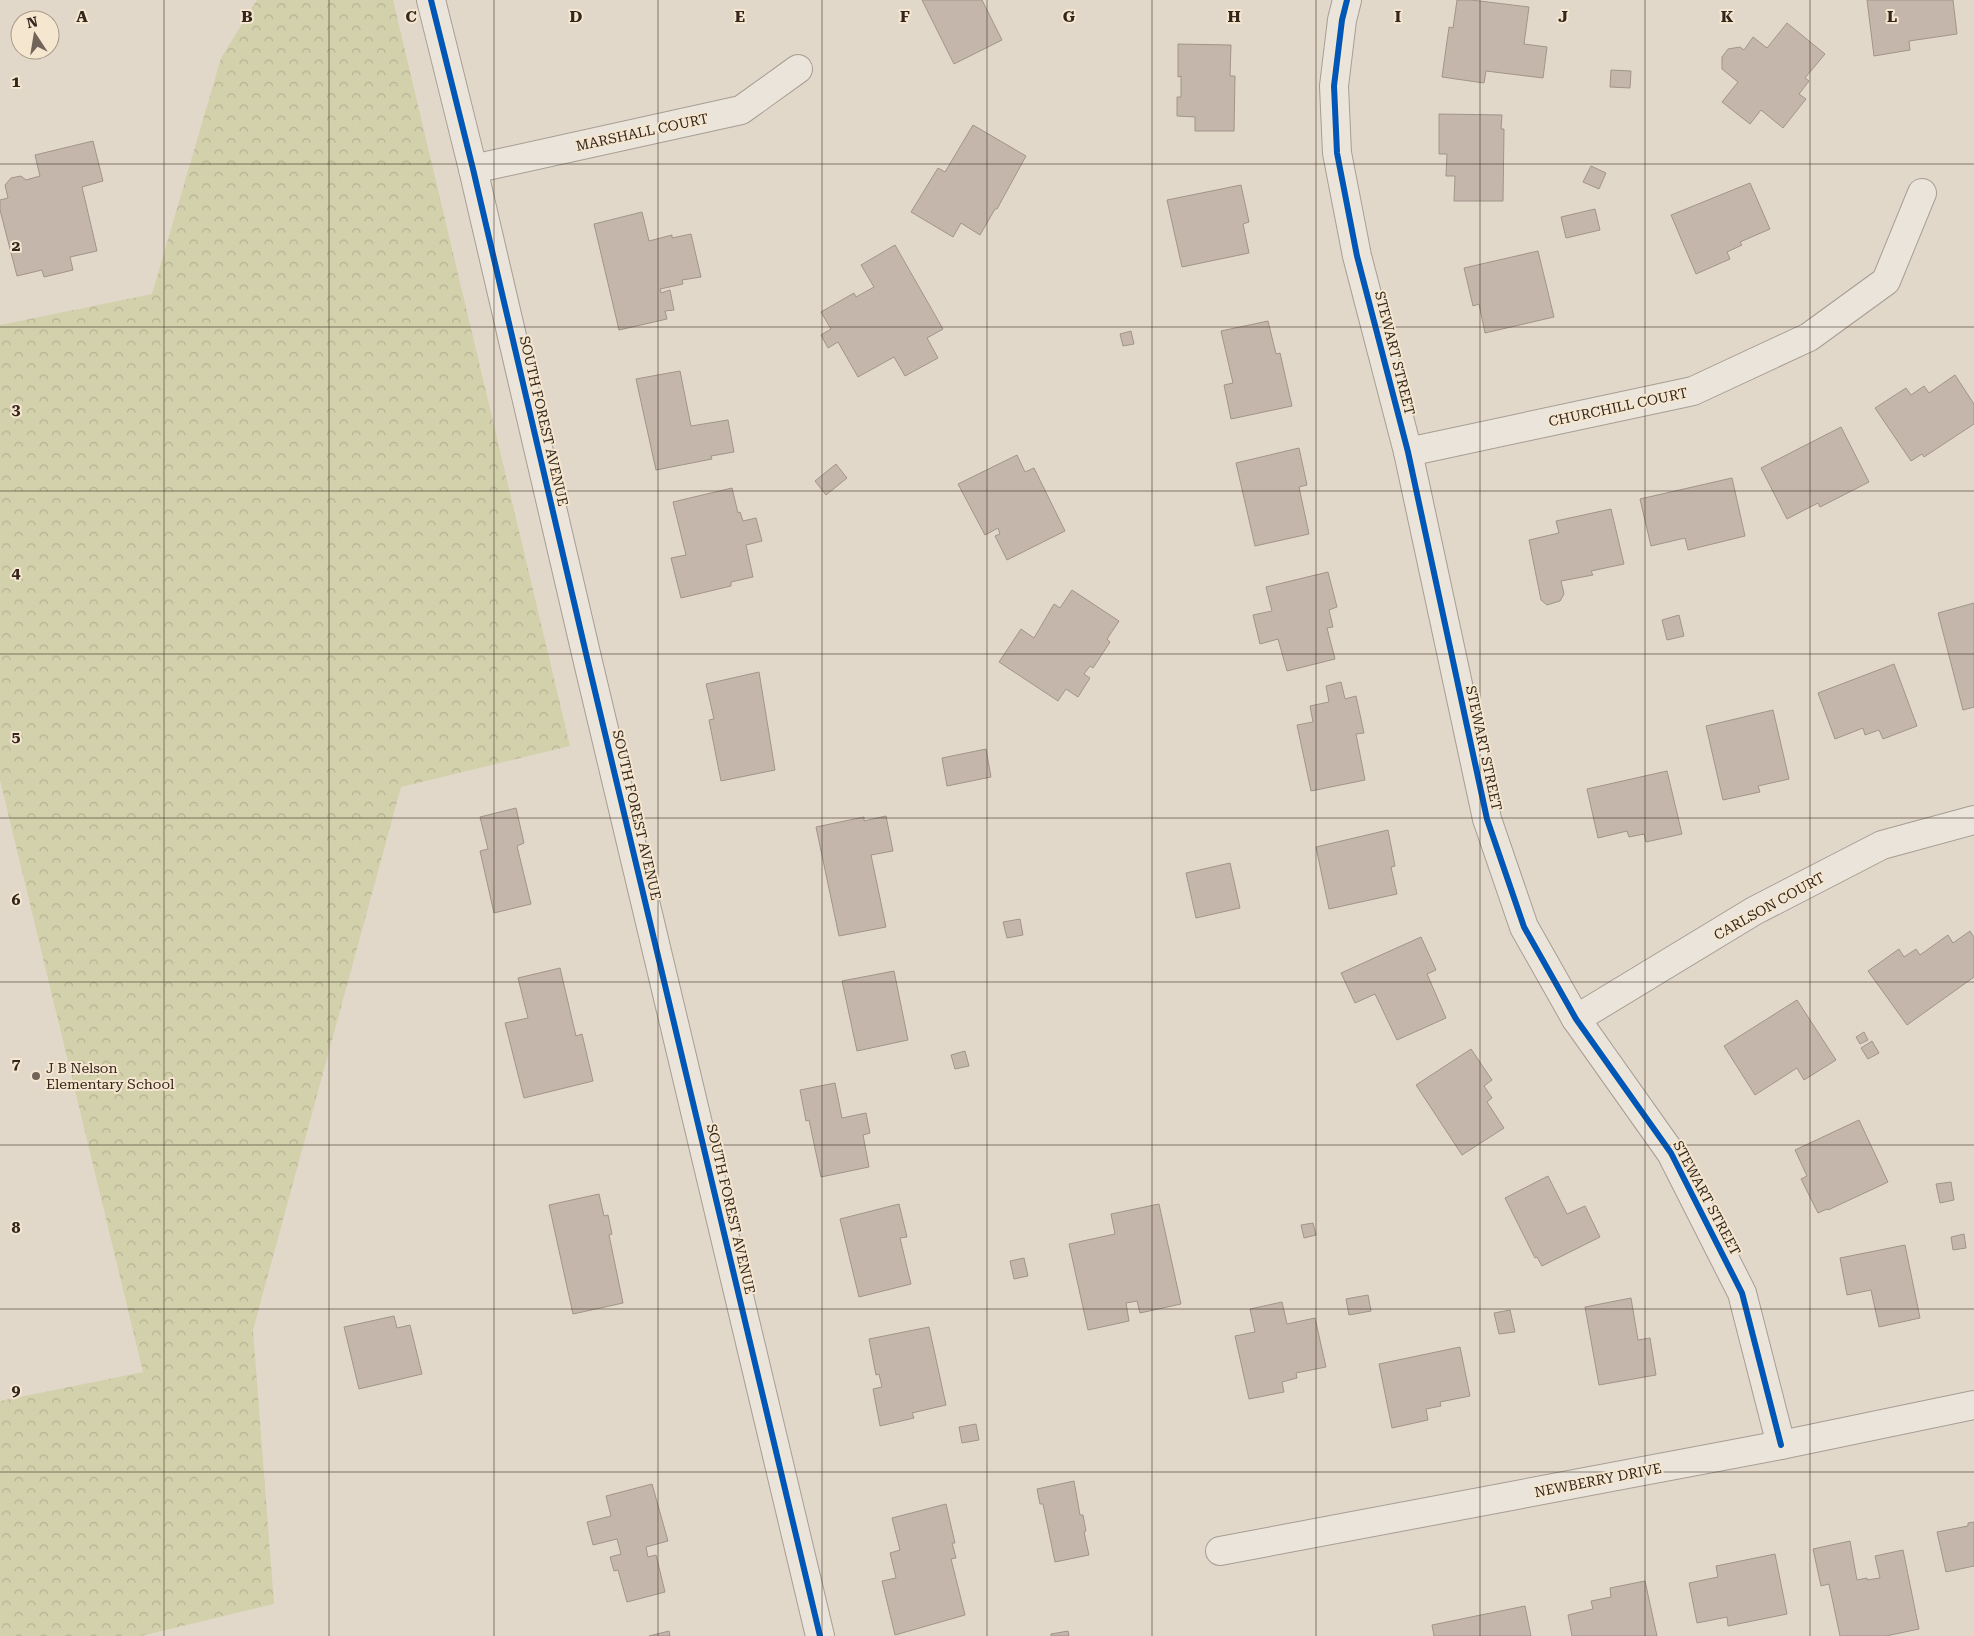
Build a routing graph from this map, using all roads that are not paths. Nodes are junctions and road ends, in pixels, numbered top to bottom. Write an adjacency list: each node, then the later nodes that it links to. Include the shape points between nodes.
1 (431, 0): 4 (street, SOUTH FOREST AVENUE)
2 (1347, 0): 6 (street, STEWART STREET, via 1334,86 1337,153 1357,256)
3 (798, 69): 4 (street, MARSHALL COURT, via 741,110)
4 (473, 169): 12 (street, SOUTH FOREST AVENUE)
5 (1922, 193): 6 (street, CHURCHILL COURT, via 1886,281 1809,337 1693,391)
6 (1408, 452): 8 (street, STEWART STREET, via 1487,819 1524,927)
7 (1974, 820): 8 (street, CARLSON COURT, via 1882,846 1754,911)
8 (1576, 1019): 10 (street, STEWART STREET, via 1671,1153 1742,1294)
9 (1974, 1405): 10 (street, NEWBERRY DRIVE)
10 (1781, 1445): 11 (street, NEWBERRY DRIVE)
11 (1220, 1551)
12 (820, 1636)

